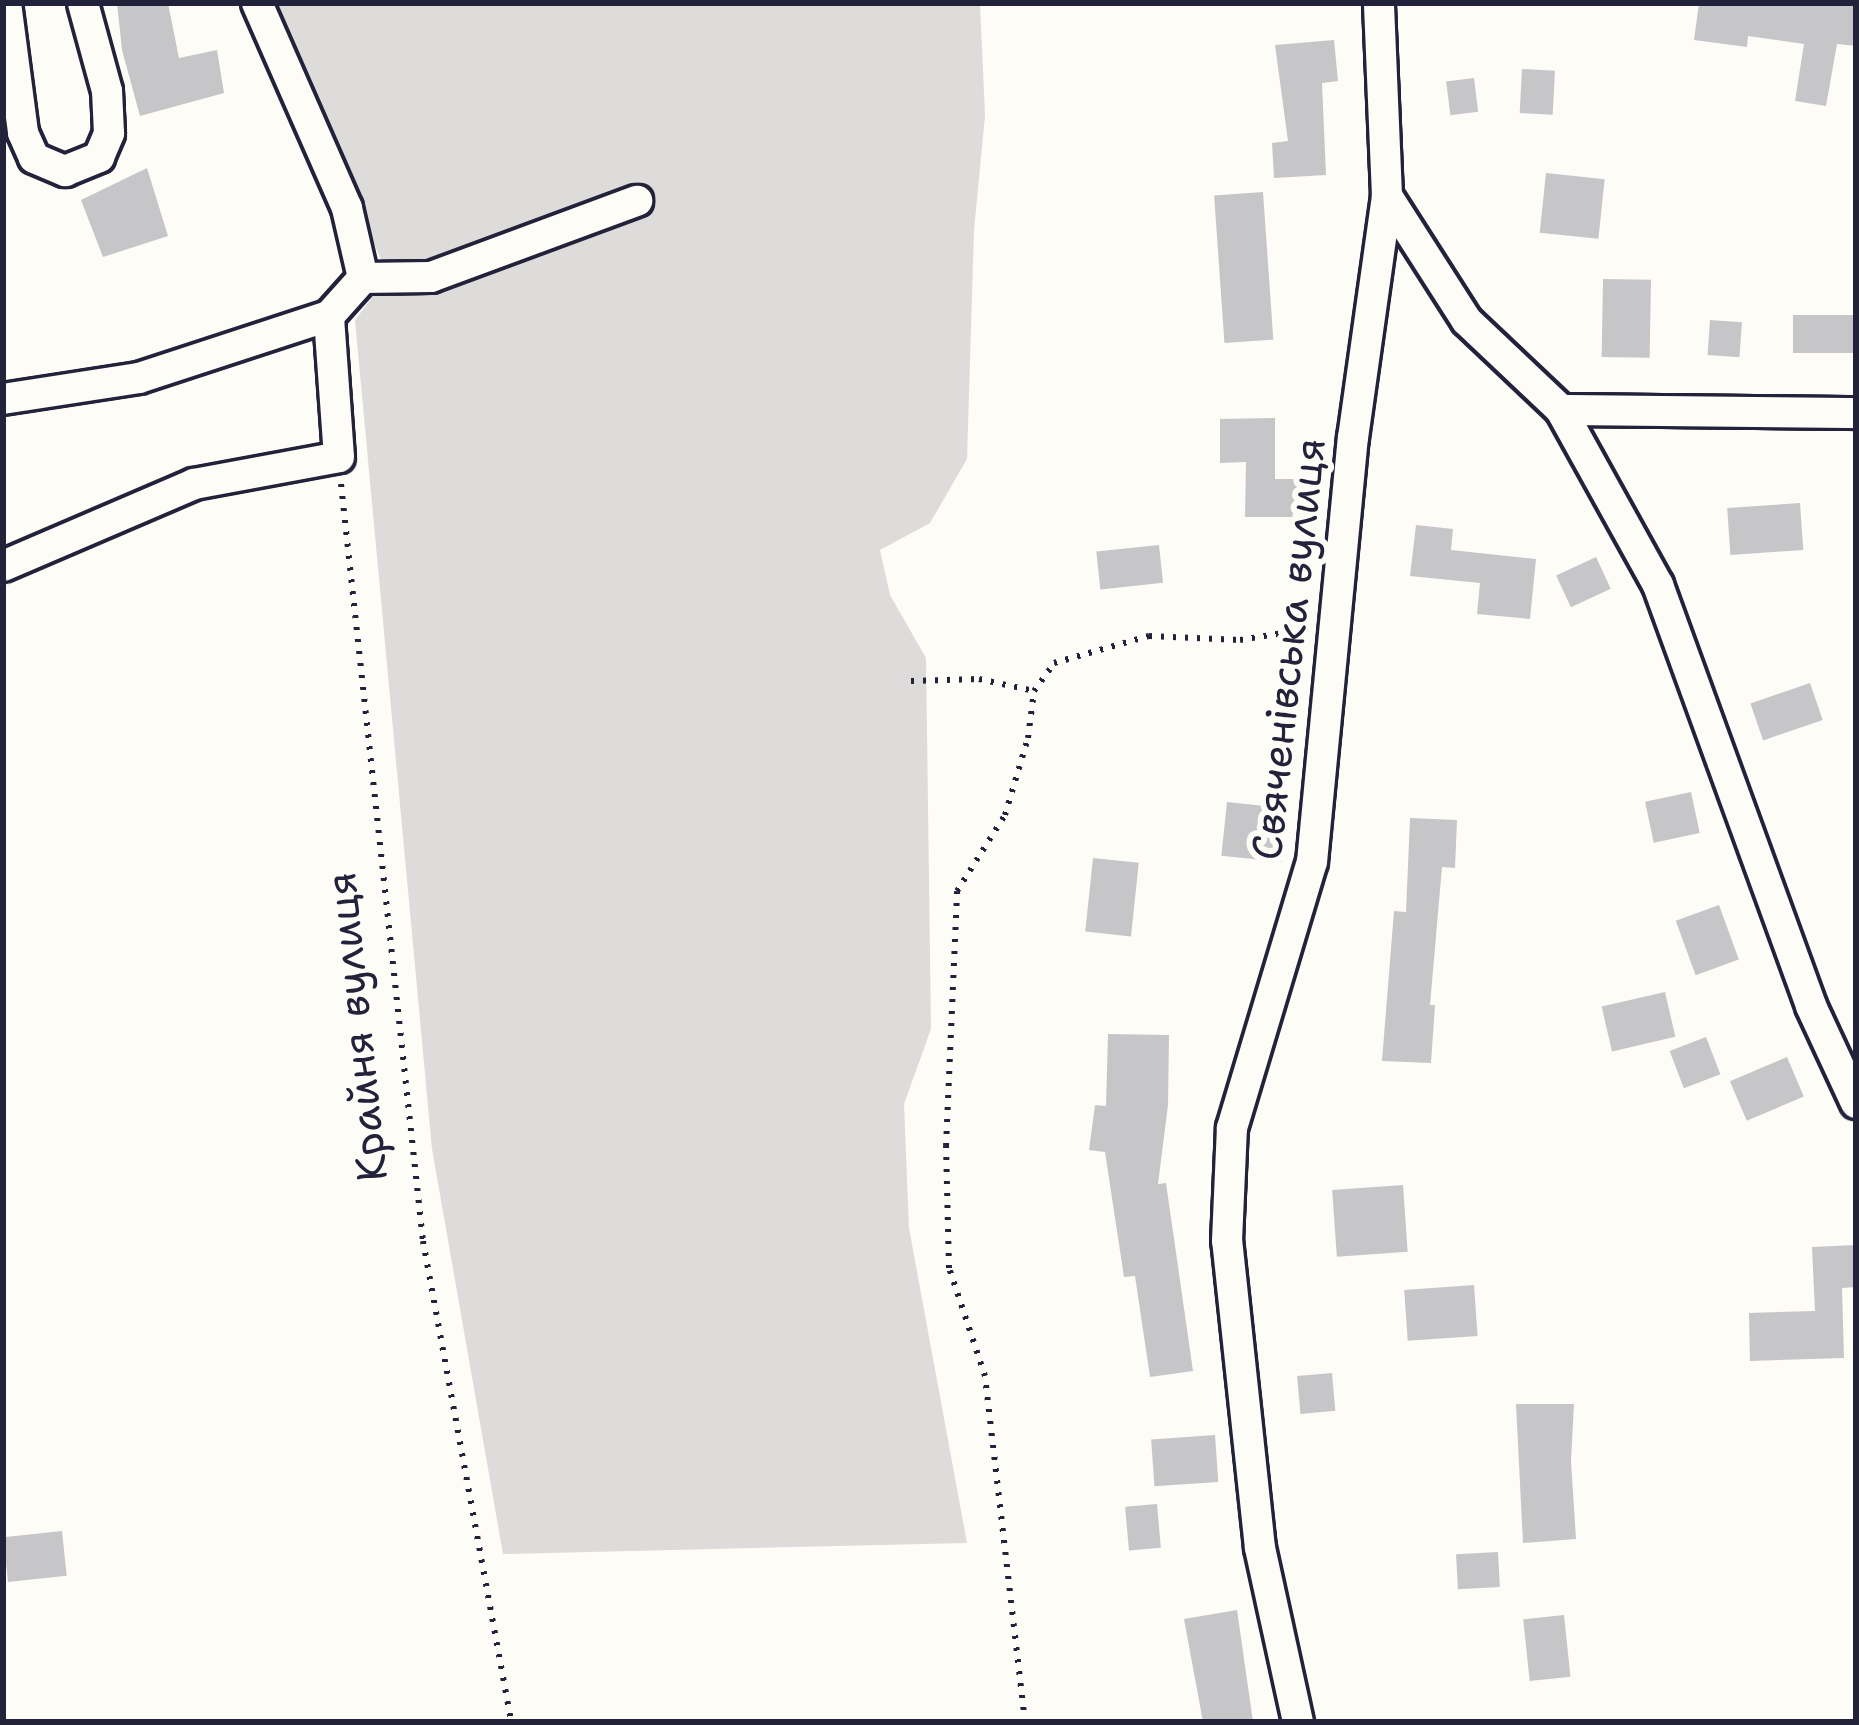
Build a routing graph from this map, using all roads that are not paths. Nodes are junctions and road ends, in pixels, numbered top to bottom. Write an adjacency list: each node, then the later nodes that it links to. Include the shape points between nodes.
1 (6, 3): 2 (street, via 23,134 34,158 65,171 99,157 109,133)
2 (83, 3)
3 (257, 3): 7 (street, via 347,208)
4 (1379, 3): 5 (street, Свяченівська вулиця)
5 (1387, 196): 10 (street, via 1467,321); 14 (street, Свяченівська вулиця, via 1353,438 1312,862 1232,1128 1227,1240 1260,1548)
6 (638, 201): 7 (street, via 431,277)
7 (364, 278): 8 (street)
8 (329, 316): 9 (street, via 139,379); 12 (street, via 339,457 194,484)
9 (3, 399)
10 (1561, 410): 11 (street); 13 (street, via 1658,585 1811,1006)
11 (1856, 412)
12 (3, 566)
13 (1856, 1103)
14 (1298, 1722)

